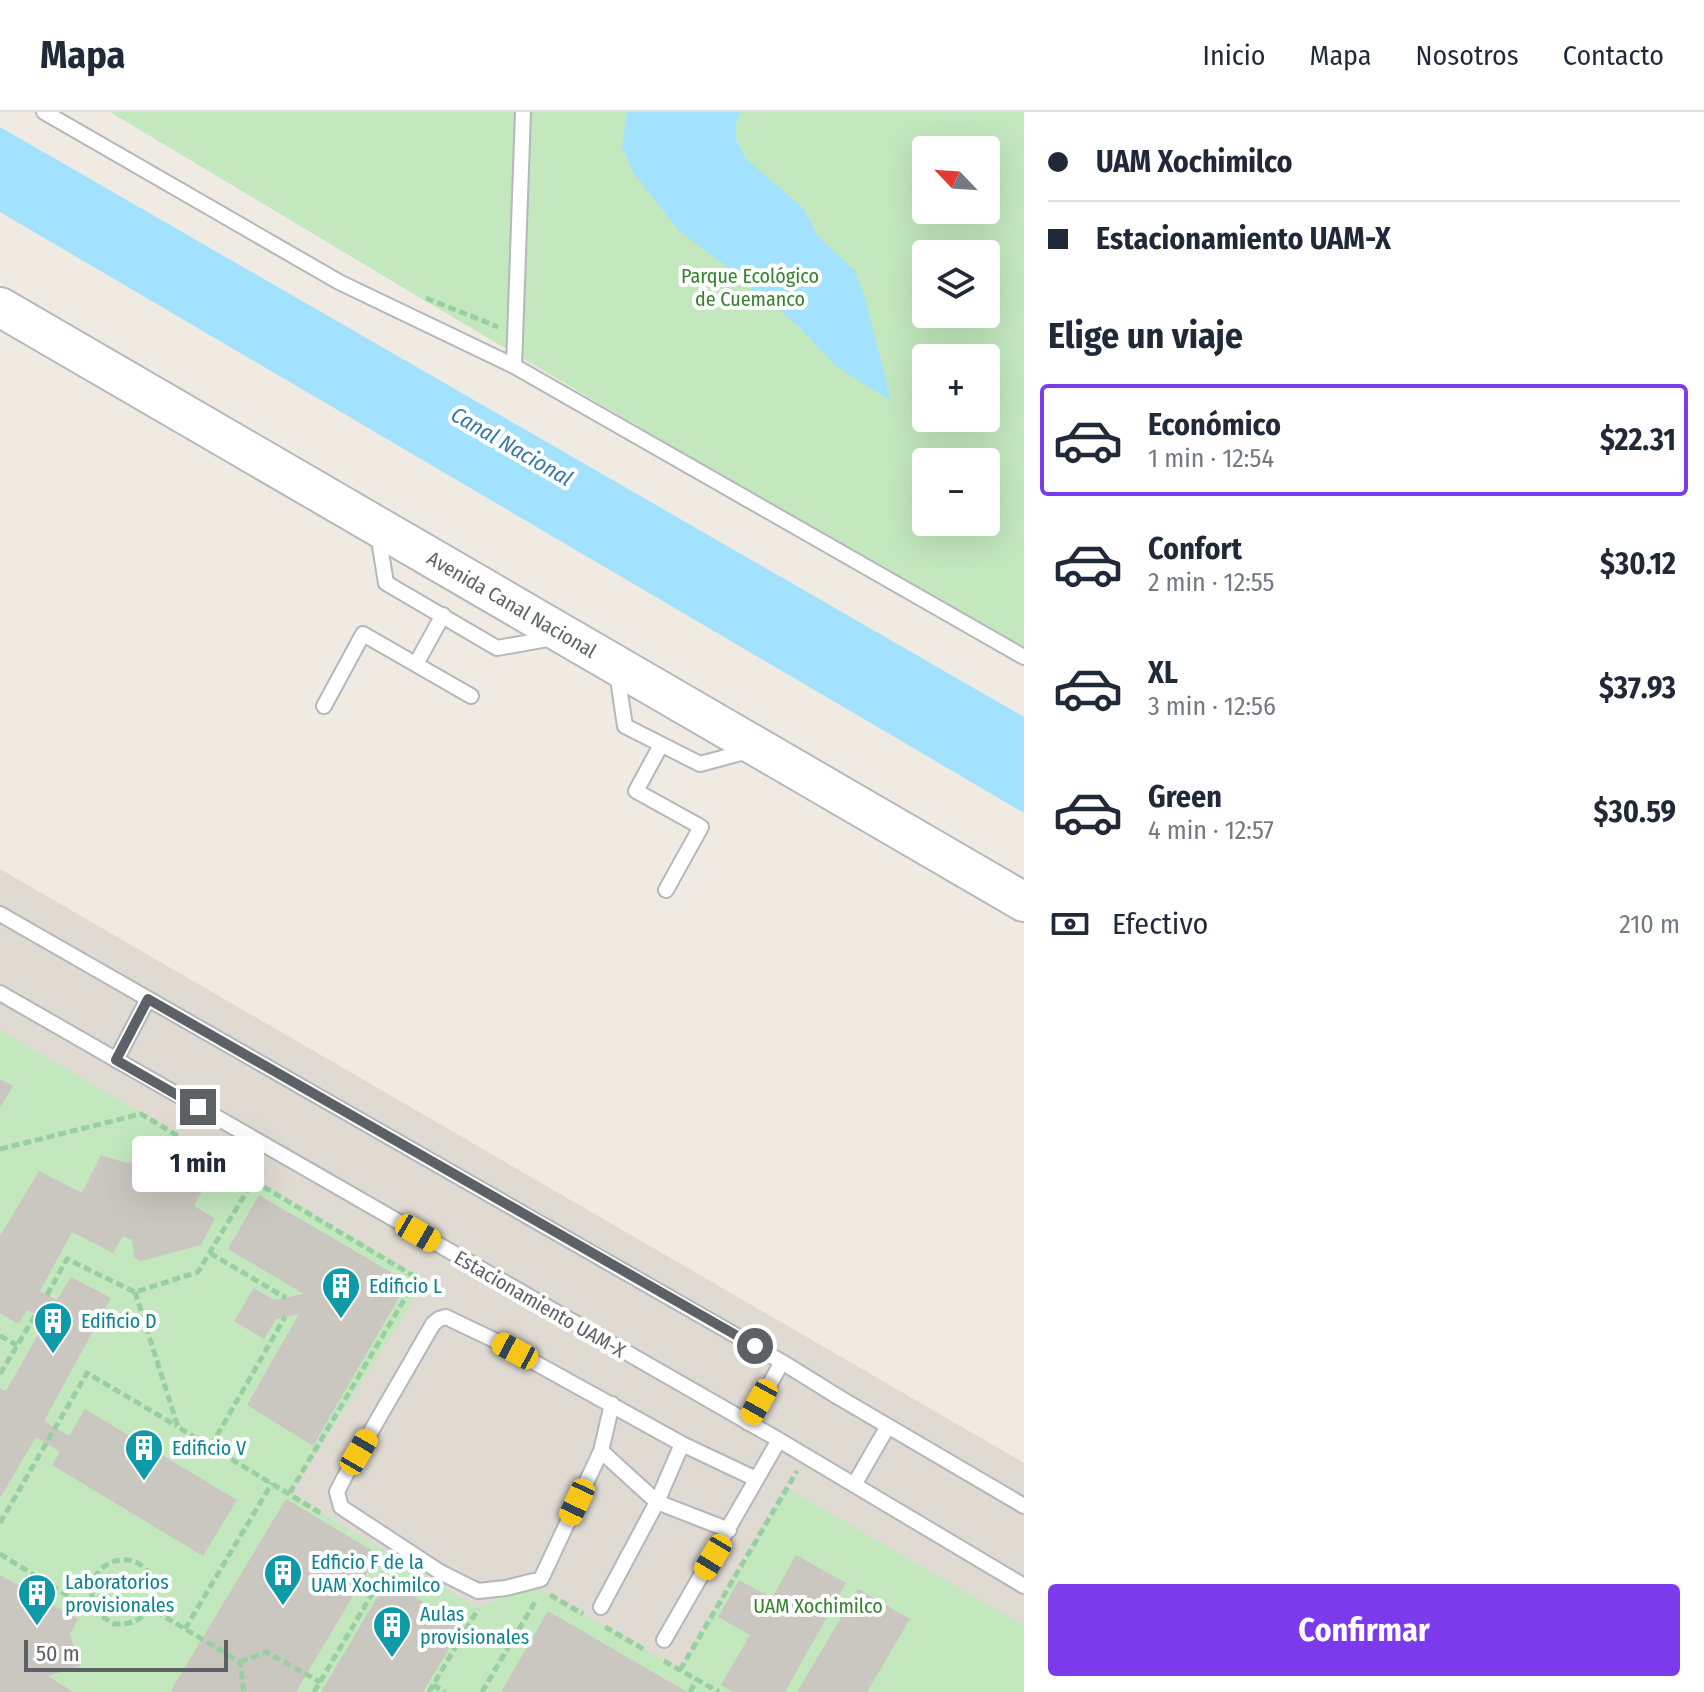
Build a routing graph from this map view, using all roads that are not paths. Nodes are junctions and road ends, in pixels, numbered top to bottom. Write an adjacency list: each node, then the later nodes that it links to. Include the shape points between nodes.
1 (44, 112): 4 (lane, via 339,282)
2 (523, 112): 4 (lane)
3 (0, 307): 5 (main road, Avenida Canal Nacional)
4 (514, 366): 8 (lane)
5 (376, 526): 6 (lane, via 386,583); 7 (main road, Avenida Canal Nacional)
6 (443, 615): 7 (lane, via 497,648); 9 (lane)
7 (565, 635): 10 (main road, Avenida Canal Nacional)
8 (1024, 657)
9 (416, 664): 11 (lane); 12 (lane, via 363,634)
10 (615, 664): 13 (lane, via 625,726); 14 (main road, Avenida Canal Nacional)
11 (471, 696)
12 (324, 706)
13 (661, 745): 14 (lane, via 700,764); 15 (lane, via 636,791 701,827)
14 (760, 748): 16 (main road, Avenida Canal Nacional)
15 (666, 890)
16 (1024, 902)
17 (0, 914): 19 (lane)
18 (0, 993): 20 (lane, Estacionamiento UAM-X)
19 (148, 999): 20 (lane); 21 (lane)
20 (116, 1060): 23 (lane, Estacionamiento UAM-X)
21 (782, 1362): 23 (lane); 24 (lane)
22 (612, 1404): 26 (lane); 27 (lane); 27 (lane, via 494,1340 446,1317 439,1319 337,1492 341,1507 440,1572 478,1591 506,1588 541,1579)
23 (748, 1423): 25 (lane, Estacionamiento UAM-X)
24 (888, 1426): 29 (lane); 31 (lane)
25 (779, 1440): 28 (lane); 29 (lane, Estacionamiento UAM-X)
26 (682, 1444): 28 (lane); 30 (lane)
27 (601, 1451): 30 (lane)
28 (756, 1479): 32 (lane)
29 (854, 1485): 33 (lane)
30 (657, 1502): 32 (lane); 34 (lane)
31 (1024, 1506)
32 (729, 1530): 35 (lane)
33 (1024, 1586)
34 (601, 1607)
35 (664, 1640)

